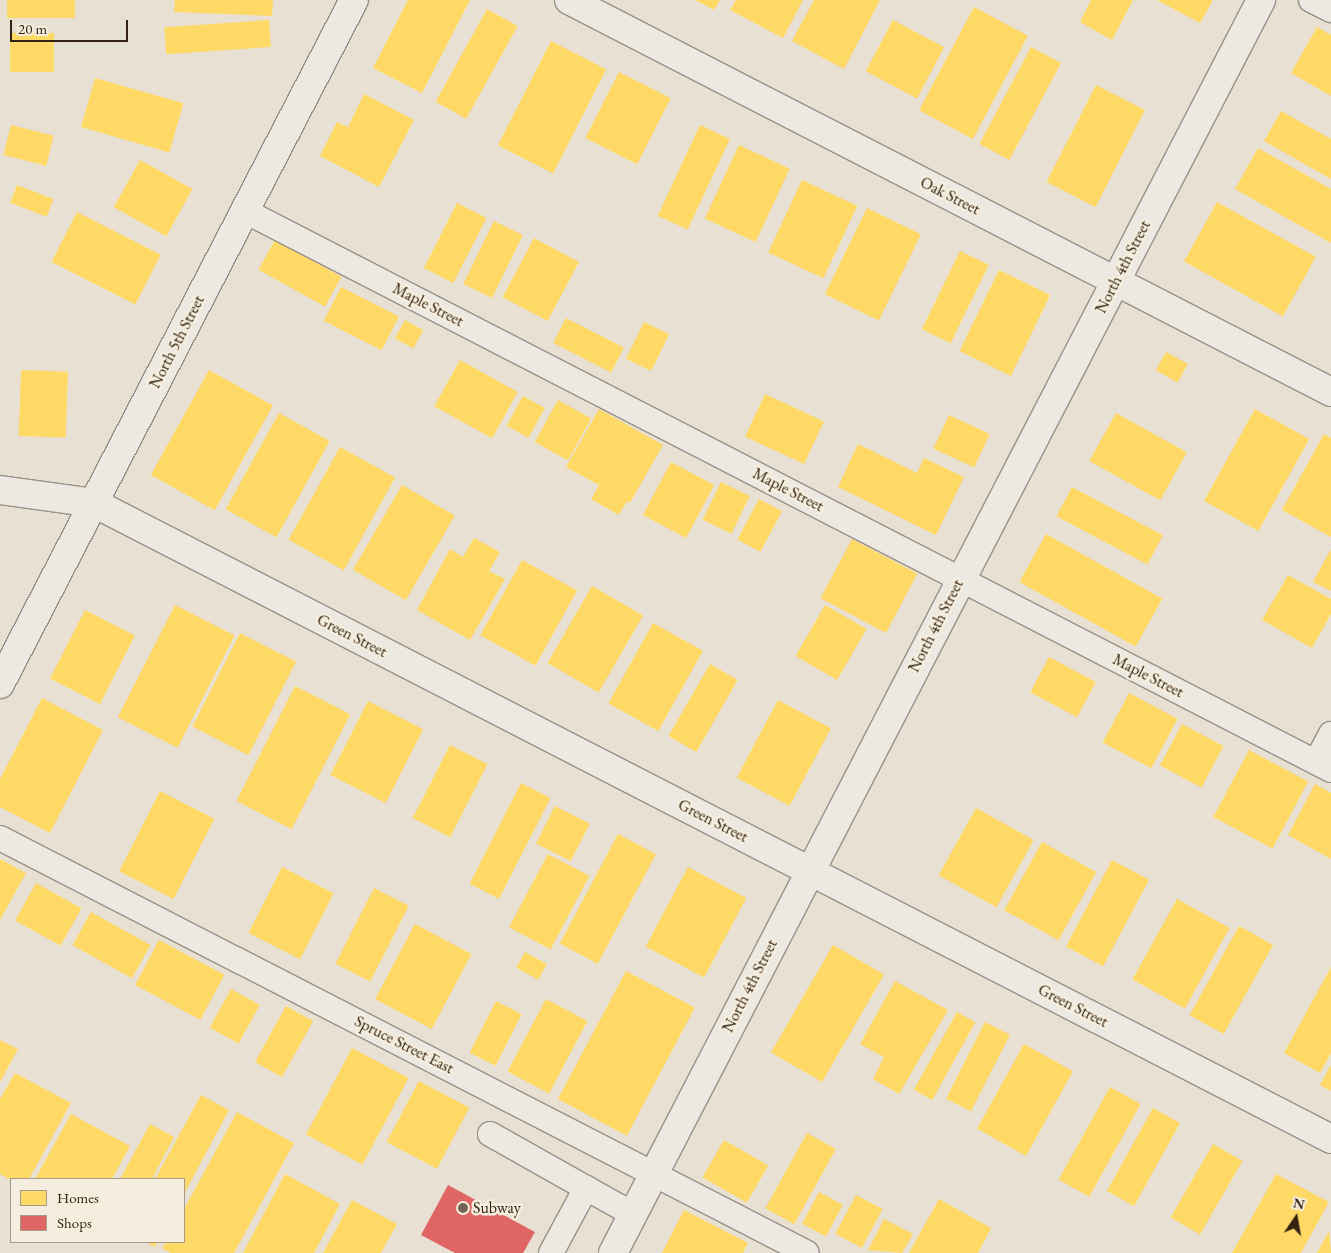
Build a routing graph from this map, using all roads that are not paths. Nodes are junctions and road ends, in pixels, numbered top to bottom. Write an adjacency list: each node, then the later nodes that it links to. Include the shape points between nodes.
1 (354, 0): 6 (street, North 5th Street)
2 (569, 0): 7 (street, Oak Street)
3 (1261, 0): 7 (street, North 4th Street)
4 (1311, 0): 5 (lane)
5 (1331, 10)
6 (245, 211): 10 (street, North 5th Street); 11 (lane, Maple Street)
7 (1115, 281): 8 (street, Oak Street); 11 (street, North 4th Street)
8 (1331, 392)
9 (0, 490): 10 (street, Green Street)
10 (94, 503): 12 (street, North 5th Street); 16 (street, Green Street)
11 (961, 579): 14 (lane, Maple Street); 16 (street, North 4th Street)
12 (0, 684)
13 (1331, 734): 14 (lane)
14 (1324, 766)
15 (0, 838): 19 (lane, Spruce Street East)
16 (810, 871): 18 (street, Green Street); 19 (street, North 4th Street)
17 (490, 1134): 20 (lane)
18 (1331, 1139)
19 (653, 1174): 21 (street, North 4th Street); 24 (lane, Spruce Street East)
20 (586, 1188): 21 (lane); 22 (lane)
21 (633, 1214): 23 (street, North 4th Street)
22 (550, 1253)
23 (613, 1253)
24 (807, 1253)

